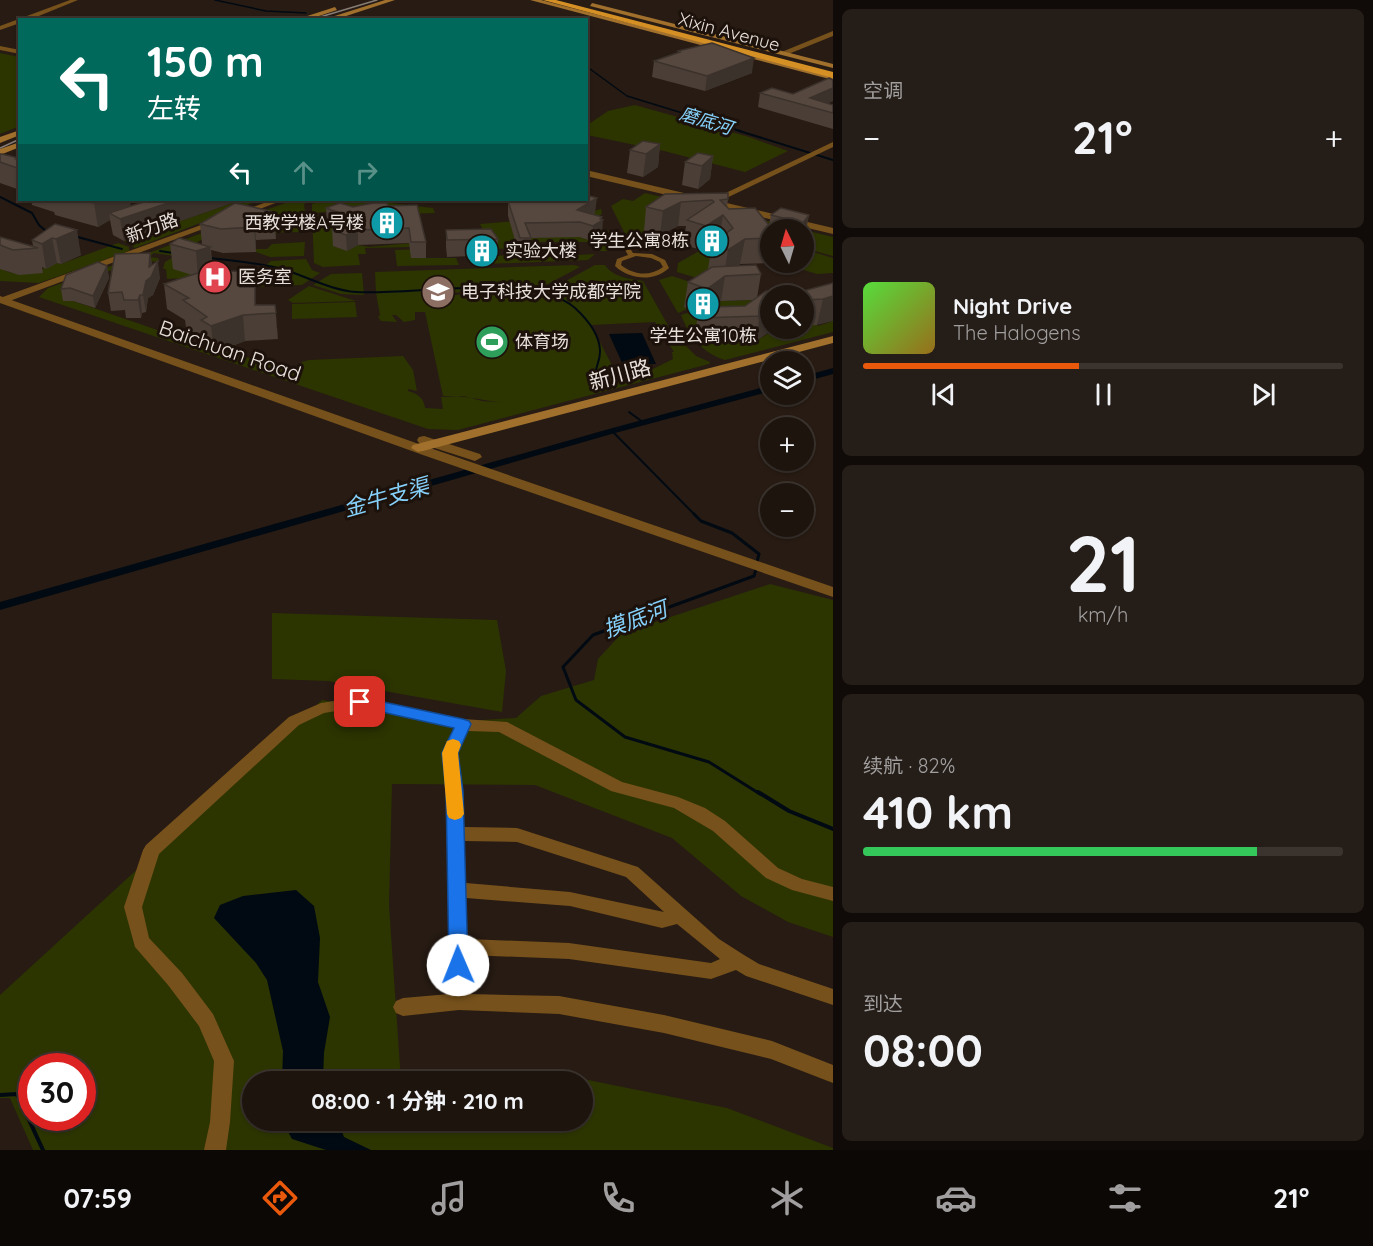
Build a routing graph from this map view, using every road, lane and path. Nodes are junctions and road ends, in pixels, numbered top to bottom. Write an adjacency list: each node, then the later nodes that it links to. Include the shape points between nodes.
1 (75, 0): 8 (street)
2 (364, 0): 9 (main road)
3 (392, 0): 10 (main road)
4 (533, 0): 14 (main road, Xixin Avenue)
5 (548, 0): 18 (highway, Xixin Avenue)
6 (560, 0): 18 (highway, Xixin Avenue)
7 (574, 0): 17 (main road, Xixin Avenue)
8 (26, 18)
9 (305, 18)
10 (332, 18)
11 (18, 21): 12 (street)
12 (0, 28)
13 (833, 33): 17 (street)
14 (678, 38): 18 (highway)
15 (0, 46): 16 (street)
16 (18, 50)
17 (783, 53): 18 (highway)
18 (832, 72)
19 (18, 133): 20 (main road)
20 (0, 140)
21 (833, 144): 26 (street)
22 (18, 145): 23 (main road)
23 (0, 152)
24 (588, 175): 26 (street)
25 (276, 201): 30 (street, 新力路)
26 (710, 204): 27 (street)
27 (833, 233)
28 (624, 243): 29 (street)
29 (631, 255): 29 (street, via 617,263 621,270 650,275 666,268 658,258)
30 (4, 296): 32 (street, Baichuan Road); 32 (street, Baichuan Road)
31 (830, 342): 32 (main road, 新川路)
32 (432, 448): 33 (street, via 498,476); 33 (street, via 515,471)
33 (728, 550): 34 (street)
34 (773, 566): 35 (street); 36 (street)
35 (833, 581)
36 (833, 592)
37 (463, 724): 38 (street, via 450,753); 40 (street, via 502,726 617,787 678,803 719,826 772,873); 48 (street, via 360,702 321,708 294,720 152,850 133,907 141,941 206,1020 224,1061)
38 (456, 834): 39 (street); 41 (street, via 517,835 632,872)
39 (457, 890): 41 (street, via 570,899 662,920); 42 (street)
40 (833, 894)
41 (680, 916): 43 (street)
42 (458, 947): 43 (street, via 569,951 711,971); 45 (street)
43 (737, 961): 44 (street)
44 (833, 997)
45 (459, 1002): 46 (street); 47 (street, via 559,1005 664,1024 772,1050)
46 (403, 1007)
47 (833, 1074)
48 (215, 1150)

